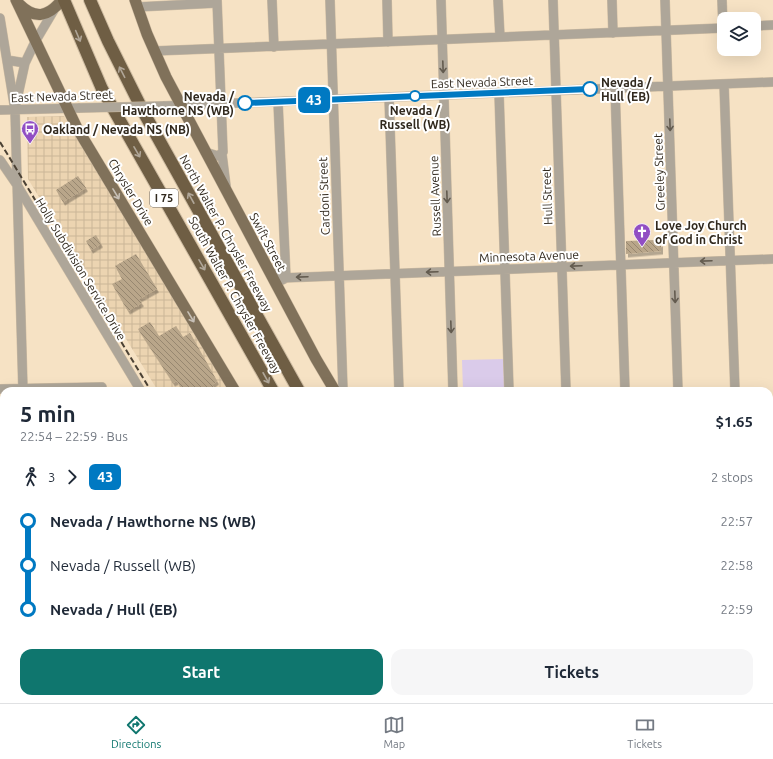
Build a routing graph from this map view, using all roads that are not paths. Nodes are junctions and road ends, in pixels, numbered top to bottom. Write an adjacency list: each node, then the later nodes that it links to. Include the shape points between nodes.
1 (63, 0): 15 (main road); 69 (highway, South Walter P. Chrysler Freeway / I 75, one-way to 69, via 102,89)
2 (90, 0): 70 (highway, North Walter P. Chrysler Freeway / I 75, one-way to 2, via 144,113)
3 (272, 0): 29 (street)
4 (330, 0): 28 (street, Cardoni Street)
5 (387, 0): 27 (street)
6 (441, 0): 25 (street, Russell Avenue)
7 (498, 0): 24 (street)
8 (553, 0): 23 (street, Hull Street)
9 (612, 0): 22 (street)
10 (666, 0): 21 (street, Greeley Street)
11 (722, 0): 16 (street)
12 (17, 1): 15 (main road, via 27,11 37,15); 26 (main road, Chrysler Drive)
13 (217, 2): 14 (street); 30 (street)
14 (136, 4): 31 (main road)
15 (54, 10): 26 (street)
16 (723, 12)
17 (0, 18): 32 (street)
18 (773, 25): 19 (street)
19 (761, 26)
20 (717, 28): 21 (street)
21 (666, 30): 22 (street); 36 (street, Greeley Street)
22 (613, 32): 23 (street)
23 (554, 35): 24 (street); 38 (street, Hull Street)
24 (500, 37): 25 (street)
25 (442, 40): 27 (street); 40 (street, Russell Avenue, one-way to 40)
26 (35, 42): 33 (street); 46 (main road, Chrysler Drive)
27 (388, 42): 28 (street)
28 (331, 45): 29 (street); 42 (street, Cardoni Street)
29 (274, 46): 30 (street)
30 (220, 48): 31 (street); 44 (street)
31 (154, 52): 45 (main road)
32 (4, 59): 33 (street); 48 (street)
33 (26, 64): 48 (street)
34 (773, 82): 35 (street, East Nevada Street)
35 (724, 84): 36 (street, East Nevada Street); 55 (street)
36 (668, 86): 37 (street, East Nevada Street); 56 (street, Greeley Street, one-way to 56)
37 (615, 88): 38 (street, East Nevada Street); 57 (street)
38 (556, 91): 39 (street, East Nevada Street); 58 (street, Hull Street)
39 (499, 93): 40 (street, East Nevada Street); 59 (street)
40 (444, 95): 41 (street, East Nevada Street); 61 (street, Russell Avenue, one-way to 61)
41 (389, 97): 42 (street, East Nevada Street); 62 (street)
42 (333, 100): 43 (street, East Nevada Street); 63 (street, Cardoni Street)
43 (278, 102): 44 (street, East Nevada Street); 64 (street)
44 (222, 104): 45 (street, East Nevada Street); 50 (street)
45 (180, 105): 46 (street, East Nevada Street, bridge); 49 (main road, Swift Street)
46 (67, 108): 48 (street, East Nevada Street); 68 (main road, Chrysler Drive, one-way to 68)
47 (0, 110): 48 (street, East Nevada Street)
48 (15, 110): 52 (street)
49 (205, 152): 50 (street, via 218,156); 53 (main road, Swift Street)
50 (222, 154): 53 (street)
51 (0, 160): 52 (street, Holly Subdivision Service Drive)
52 (17, 185): 66 (street); 67 (street, Holly Subdivision Service Drive)
53 (227, 193): 60 (main road, Swift Street)
54 (773, 259): 55 (street, Minnesota Avenue)
55 (730, 260): 56 (street, Minnesota Avenue, one-way to 56); 79 (street)
56 (674, 262): 57 (street, Minnesota Avenue); 78 (street, Greeley Street, one-way to 78)
57 (620, 264): 58 (street, Minnesota Avenue, one-way to 58); 77 (street)
58 (562, 267): 59 (street, Minnesota Avenue); 76 (street, Hull Street)
59 (504, 269): 61 (street, Minnesota Avenue); 75 (street)
60 (268, 271): 64 (street, Minnesota Avenue, via 278,278); 65 (main road, Swift Street)
61 (449, 271): 62 (street, Minnesota Avenue, one-way to 62); 74 (street, Russell Avenue, one-way to 74)
62 (395, 274): 63 (street, Minnesota Avenue); 73 (street)
63 (339, 276): 64 (street, Minnesota Avenue, one-way to 64); 72 (street, Cardoni Street)
64 (286, 278): 65 (street, Minnesota Avenue)
65 (275, 282): 71 (main road, Swift Street)
66 (23, 387)
67 (139, 387)
68 (230, 387)
69 (271, 387)
70 (297, 387)
71 (333, 387)
72 (343, 387)
73 (399, 387)
74 (453, 387)
75 (509, 387)
76 (566, 387)
77 (625, 387)
78 (678, 387)
79 (735, 387)

